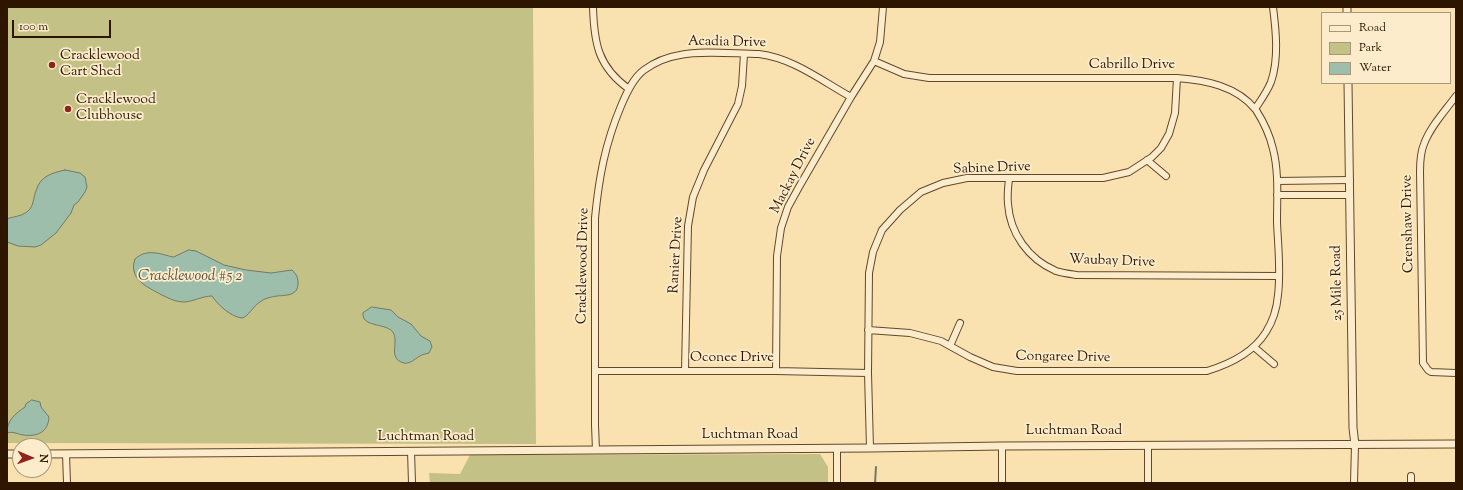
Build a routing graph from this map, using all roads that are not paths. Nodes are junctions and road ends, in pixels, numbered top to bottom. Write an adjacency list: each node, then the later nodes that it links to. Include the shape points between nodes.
1 (593, 7): 8 (street, via 594,34 600,55 614,76)
2 (883, 7): 5 (street, Mackay Drive, via 880,42)
3 (1273, 7): 11 (street, via 1274,70 1266,94)
4 (744, 54): 8 (street, Acadia Drive, via 681,54 661,60 643,71); 10 (street, Acadia Drive, via 765,54 785,59); 26 (street, Ranier Drive, via 738,104 693,197 688,226)
5 (874, 61): 6 (street, Cabrillo Drive, via 904,74 929,78); 10 (street, Mackay Drive)
6 (1176, 78): 11 (street, Cabrillo Drive, via 1218,85 1238,94); 12 (street, Sabine Drive, via 1175,113 1170,134 1161,148)
7 (1348, 84): 15 (street, 25 Mile Road)
8 (630, 89): 25 (street, Cracklewood Drive, via 611,130 598,186 595,218)
9 (1456, 96): 29 (street, Crenshaw Drive, via 1432,129 1424,143 1421,156 1423,363 1431,372)
10 (851, 97): 27 (street, Mackay Drive, via 798,187 781,228 777,256)
11 (1255, 109): 16 (street, Cabrillo Drive, via 1273,148)
12 (1147, 160): 13 (street); 14 (street, Sabine Drive, via 1129,172 1103,178)
13 (1166, 176)
14 (1009, 179): 19 (street, Waubay Drive, via 1008,203 1012,227 1022,245 1038,260 1056,271 1077,275); 21 (street, Sabine Drive, via 967,178 943,183 921,192 900,210 882,230 873,252 869,273)
15 (1350, 180): 16 (street); 18 (street, 25 Mile Road)
16 (1277, 181): 17 (street, Cabrillo Drive)
17 (1277, 195): 18 (street); 19 (street, Cabrillo Drive)
18 (1350, 195): 30 (street, 25 Mile Road)
19 (1279, 276): 22 (street, Cabrillo Drive, via 1276,307 1266,332)
20 (960, 323): 23 (street)
21 (868, 330): 23 (street, Congaree Drive, via 910,333); 28 (street, Sabine Drive)
22 (1256, 345): 23 (street, Congaree Drive, via 1224,366 1207,371 1016,371 993,367); 24 (street)
23 (950, 346)
24 (1274, 364)
25 (595, 371): 26 (street, Oconee Drive); 36 (street, Cracklewood Drive)
26 (685, 371): 27 (street, Oconee Drive)
27 (776, 371): 28 (street, Oconee Drive)
28 (868, 373): 35 (street, Sabine Drive)
29 (1456, 373)
30 (1354, 444): 31 (street, Luchtman Road); 32 (street, Luchtman Road); 46 (street, 25 Mile Road)
31 (1456, 444)
32 (1148, 445): 33 (street, Luchtman Road); 45 (street)
33 (1002, 446): 35 (street, Luchtman Road); 44 (street)
34 (837, 448): 35 (street, Luchtman Road); 36 (street, Luchtman Road); 43 (street)
35 (870, 448)
36 (596, 450): 37 (street, Luchtman Road)
37 (411, 451): 39 (street, Luchtman Road); 42 (street)
38 (52, 454): 39 (street, Luchtman Road)
39 (66, 454): 41 (street)
40 (1411, 476): 47 (street)
41 (67, 483)
42 (412, 483)
43 (837, 483)
44 (1002, 483)
45 (1148, 483)
46 (1354, 483)
47 (1411, 483)

